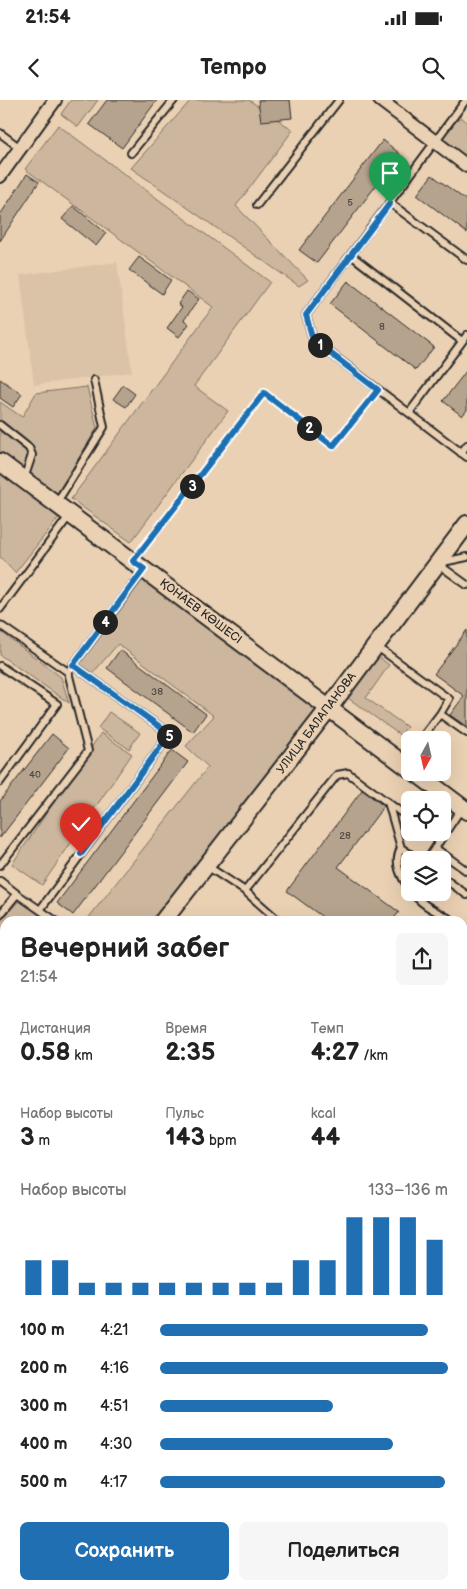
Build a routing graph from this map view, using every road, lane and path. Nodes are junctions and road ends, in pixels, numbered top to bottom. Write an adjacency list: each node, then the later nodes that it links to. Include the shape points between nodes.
1 (55, 100): 8 (street)
2 (174, 100): 9 (lane)
3 (340, 100): 13 (lane)
4 (380, 100): 7 (street)
5 (466, 100): 7 (lane)
6 (0, 133): 8 (lane)
7 (435, 142): 10 (street); 12 (lane)
8 (20, 148): 11 (street)
9 (131, 153)
10 (467, 166)
11 (0, 176)
12 (390, 203): 14 (lane); 15 (lane)
13 (257, 205)
14 (351, 255): 17 (lane); 19 (lane, via 306,315 313,340)
15 (467, 260)
16 (467, 335): 17 (lane)
17 (462, 342): 20 (lane)
18 (94, 380): 26 (lane, via 104,427)
19 (378, 390): 20 (lane); 31 (path, via 333,446 264,393)
20 (409, 413): 23 (lane)
21 (0, 425): 25 (lane, via 29,448 31,463)
22 (467, 445): 23 (lane)
23 (464, 455)
24 (0, 462): 25 (street, ҚОНАЕВ КӨШЕСІ)
25 (24, 480): 26 (street, ҚОНАЕВ КӨШЕСІ)
26 (56, 503): 27 (street, ҚОНАЕВ КӨШЕСІ)
27 (71, 514): 31 (street, ҚОНАЕВ КӨШЕСІ); 33 (lane)
28 (467, 524): 30 (street, УЛИЦА БАЛАПАНОВА)
29 (467, 557): 30 (lane)
30 (437, 563): 32 (lane); 35 (street, УЛИЦА БАЛАПАНОВА)
31 (139, 565): 36 (lane); 39 (street, ҚОНАЕВ КӨШЕСІ)
32 (467, 585)
33 (0, 610)
34 (0, 625): 38 (lane)
35 (375, 646): 39 (street, УЛИЦА БАЛАПАНОВА); 40 (lane, via 449,699)
36 (73, 665): 38 (lane); 65 (lane, via 170,734)
37 (0, 666): 45 (lane, via 57,704)
38 (68, 672): 56 (lane, via 88,751)
39 (329, 708): 43 (street, ҚОНАЕВ КӨШЕСІ); 55 (street, УЛИЦА БАЛАПАНОВА)
40 (440, 714): 41 (lane); 42 (lane)
41 (427, 731)
42 (467, 733)
43 (401, 760)
44 (428, 781): 47 (street, ҚОНАЕВ КӨШЕСІ)
45 (0, 782)
46 (388, 802): 48 (lane); 51 (lane); 61 (lane, via 348,773 337,776)
47 (464, 810): 49 (lane)
48 (401, 812)
49 (451, 826)
50 (439, 841): 52 (lane)
51 (401, 848): 53 (lane); 58 (lane, via 397,862)
52 (434, 848): 54 (lane); 57 (lane)
53 (406, 851)
54 (432, 851)
55 (206, 865): 61 (lane); 68 (street, УЛИЦА БАЛАПАНОВА)
56 (0, 866)
57 (467, 871)
58 (401, 875)
59 (0, 881): 62 (lane)
60 (451, 883): 63 (lane)
61 (245, 891): 69 (lane)
62 (17, 894): 65 (lane); 66 (lane)
63 (467, 895)
64 (420, 901): 70 (lane)
65 (40, 910): 67 (lane)
66 (0, 915)
67 (49, 916)
68 (167, 916)
69 (273, 916)
70 (443, 916)

